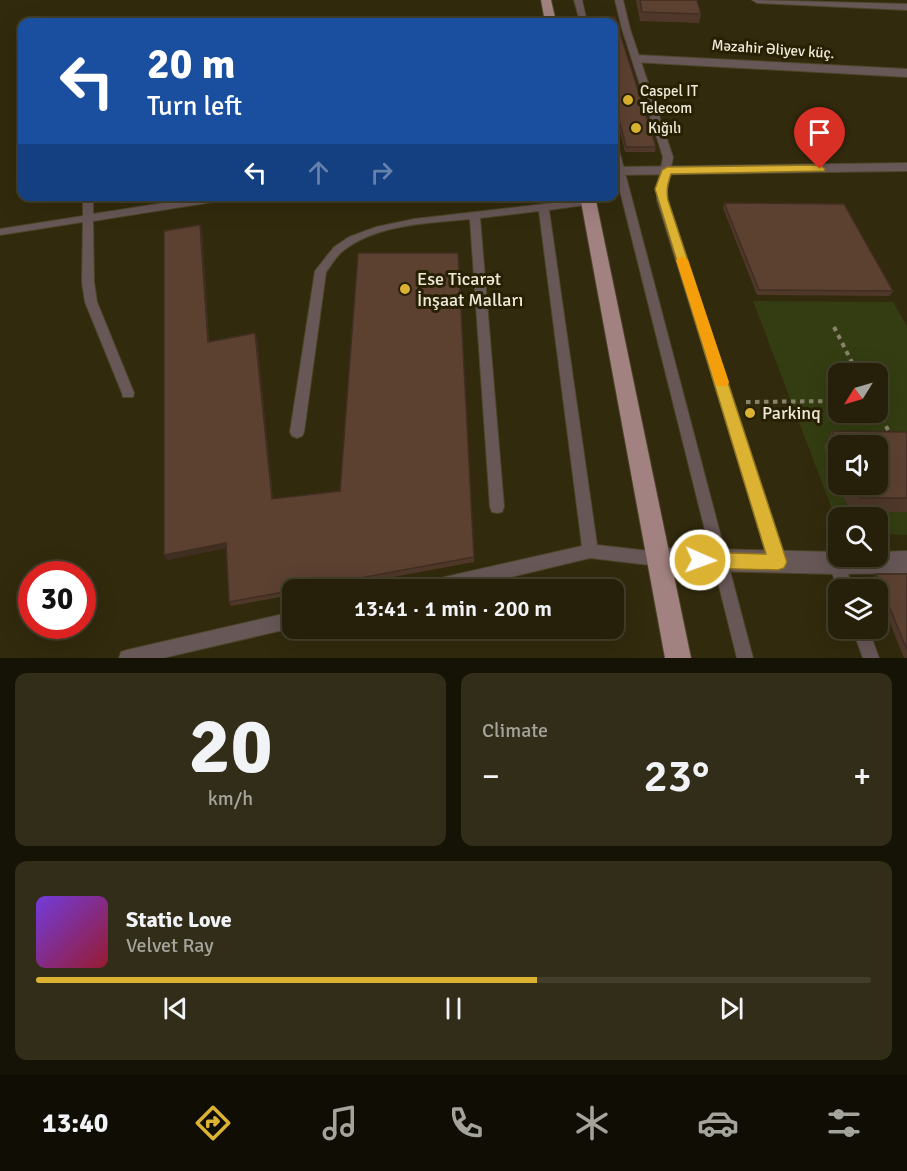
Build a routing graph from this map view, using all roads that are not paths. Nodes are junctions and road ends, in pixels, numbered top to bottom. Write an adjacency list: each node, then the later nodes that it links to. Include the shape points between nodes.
1 (546, 0): 6 (main road)
2 (578, 0): 7 (lane)
3 (619, 0): 8 (lane)
4 (757, 0): 5 (street)
5 (907, 7)
6 (550, 18)
7 (583, 18)
8 (638, 59): 9 (street, Məzahir Əliyev küç.); 11 (lane, via 664,140)
9 (907, 73)
10 (907, 167): 11 (street)
11 (667, 170): 12 (street); 28 (lane, via 661,189 663,200)
12 (618, 171)
13 (618, 178): 27 (lane)
14 (88, 201): 20 (lane)
15 (201, 201): 20 (lane)
16 (576, 201): 18 (lane)
17 (587, 201): 26 (main road)
18 (544, 207): 19 (lane); 25 (lane)
19 (475, 215): 23 (lane, via 380,229 338,249 321,271); 24 (lane)
20 (88, 219): 21 (lane); 22 (lane, via 91,302)
21 (0, 232)
22 (128, 393)
23 (297, 432)
24 (497, 507)
25 (590, 551): 26 (lane); 32 (lane)
26 (658, 559): 27 (street); 36 (main road)
27 (720, 561): 28 (street); 37 (lane)
28 (778, 562): 31 (street)
29 (907, 562): 30 (street)
30 (888, 563)
31 (828, 564)
32 (470, 579)
33 (282, 622): 35 (lane)
34 (864, 639): 38 (lane)
35 (127, 658)
36 (678, 658)
37 (745, 658)
38 (871, 658)

